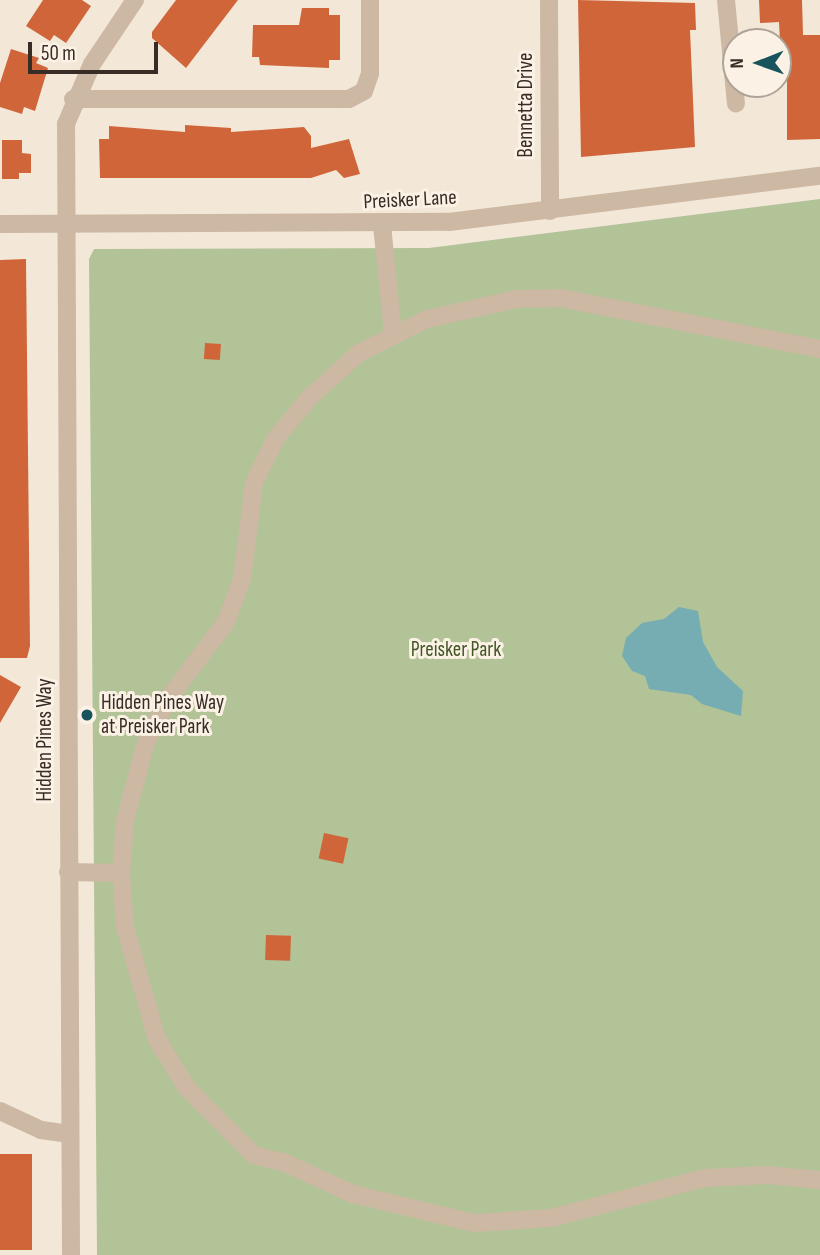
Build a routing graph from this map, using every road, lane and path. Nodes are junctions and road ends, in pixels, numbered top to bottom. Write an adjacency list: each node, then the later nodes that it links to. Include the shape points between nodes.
1 (135, 0): 5 (street)
2 (370, 0): 5 (street, via 370,74 364,91 349,99)
3 (549, 0): 8 (street, Bennetta Drive)
4 (726, 0): 6 (street)
5 (73, 99): 10 (street, Hidden Pines Way, via 66,124)
6 (736, 104)
7 (820, 176): 8 (street, Preisker Lane, via 737,183)
8 (550, 211): 11 (street, Preisker Lane)
9 (0, 224): 10 (street, Preisker Lane)
10 (65, 224): 11 (street, Preisker Lane); 14 (street, Hidden Pines Way)
11 (382, 225): 12 (street)
12 (393, 333): 13 (street, via 427,319 483,306 561,298); 15 (street, via 359,353 310,397 276,438 254,483 242,579 226,622 169,698 146,742 125,821)
13 (820, 349)
14 (68, 872): 15 (street); 17 (street, Hidden Pines Way)
15 (121, 873): 18 (street, via 127,939 157,1039 186,1087 254,1155 283,1162 353,1194 474,1223 551,1218 705,1178 766,1175)
16 (0, 1111): 17 (street, via 41,1130)
17 (70, 1134): 19 (street, Hidden Pines Way)
18 (820, 1180)
19 (71, 1255)

